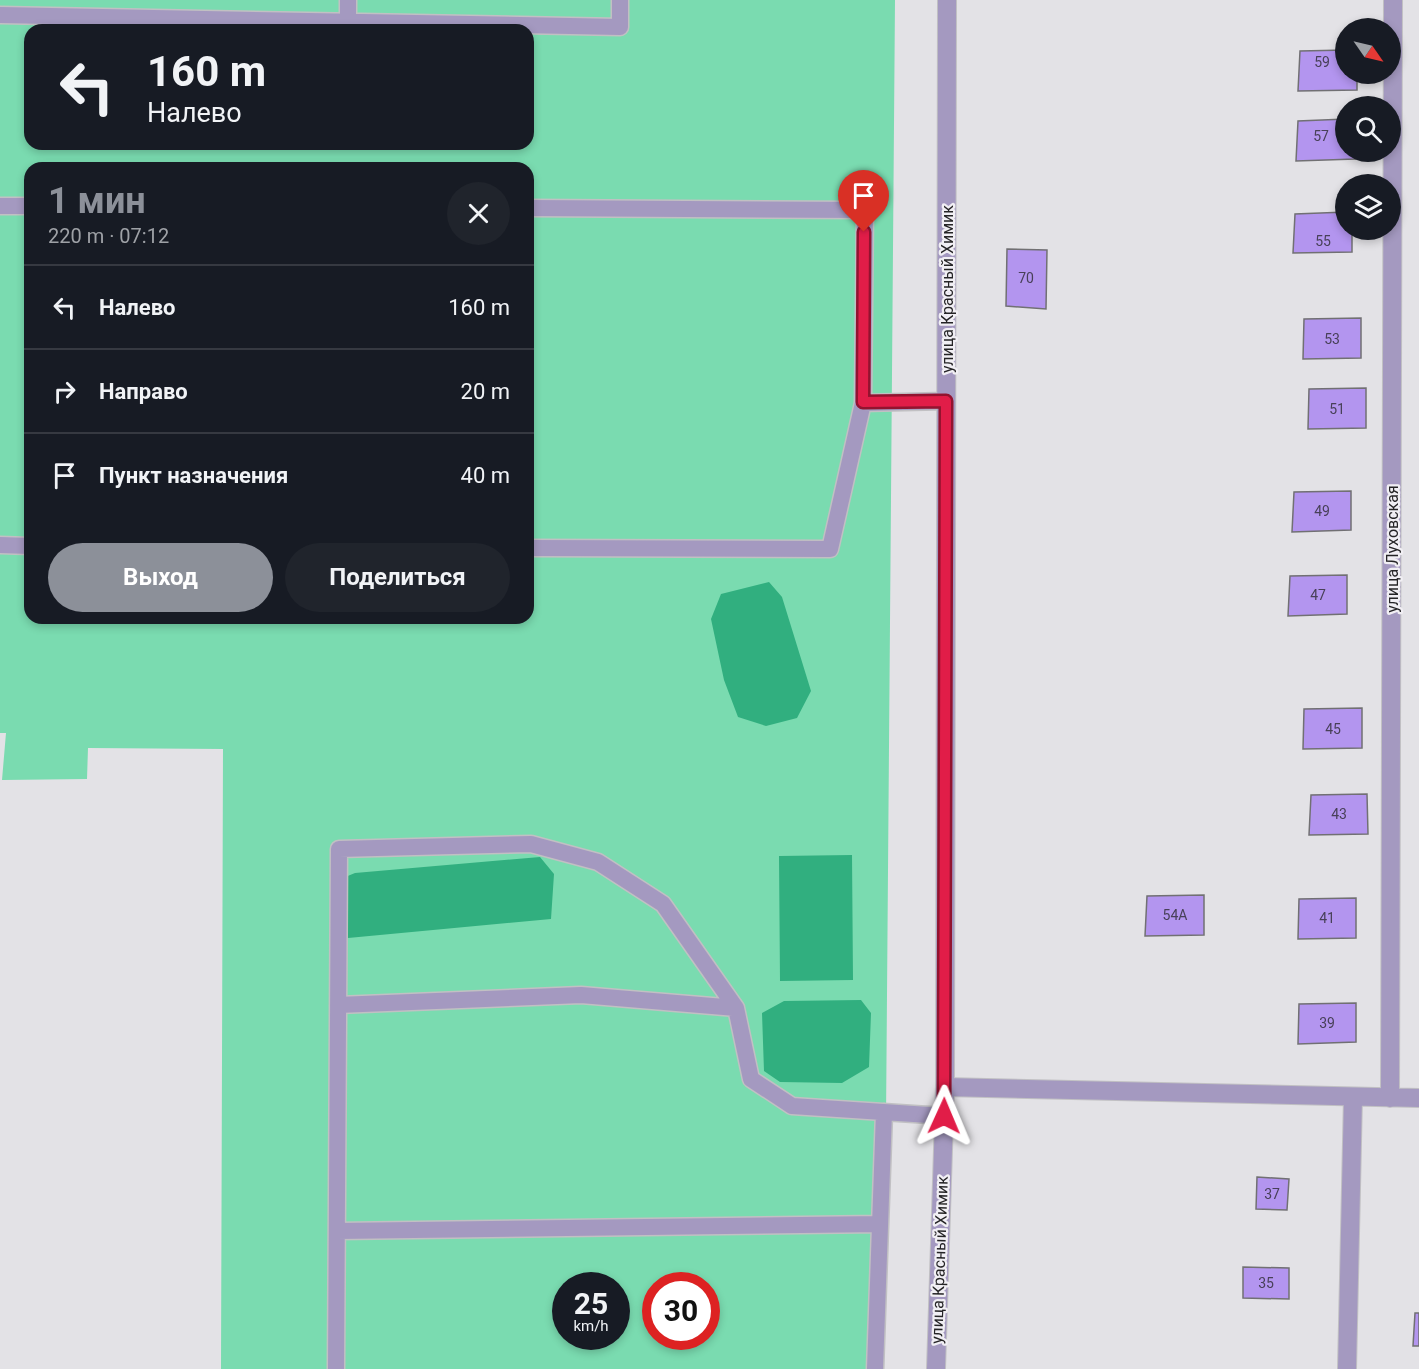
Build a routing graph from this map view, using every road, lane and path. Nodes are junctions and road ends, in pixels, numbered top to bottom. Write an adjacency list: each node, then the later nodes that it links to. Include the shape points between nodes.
1 (348, 0): 6 (lane)
2 (620, 0): 8 (lane, via 620,27)
3 (947, 0): 12 (street, улица Красный Химик)
4 (1393, 0): 21 (street, улица Луховская)
5 (0, 15): 6 (lane)
6 (348, 22): 7 (lane)
7 (457, 24)
8 (534, 25)
9 (0, 206): 10 (lane)
10 (24, 206)
11 (534, 208): 13 (lane, via 865,210)
12 (946, 401): 13 (lane); 19 (street, улица Красный Химик)
13 (863, 402): 16 (lane, via 830,549)
14 (0, 545): 15 (lane)
15 (24, 546)
16 (534, 548)
17 (338, 1005): 18 (lane, via 581,995); 18 (lane, via 339,849 531,844 598,862 663,904); 26 (lane)
18 (736, 1008): 23 (lane, via 752,1078 792,1106)
19 (945, 1087): 20 (street); 24 (street, улица Красный Химик)
20 (1353, 1097): 21 (street); 30 (street)
21 (1390, 1098): 22 (street)
22 (1419, 1098)
23 (884, 1112): 24 (lane); 25 (lane)
24 (944, 1116): 29 (street, улица Красный Химик)
25 (880, 1224): 26 (lane); 28 (lane)
26 (337, 1231): 27 (lane)
27 (336, 1369)
28 (875, 1369)
29 (936, 1369)
30 (1347, 1369)

